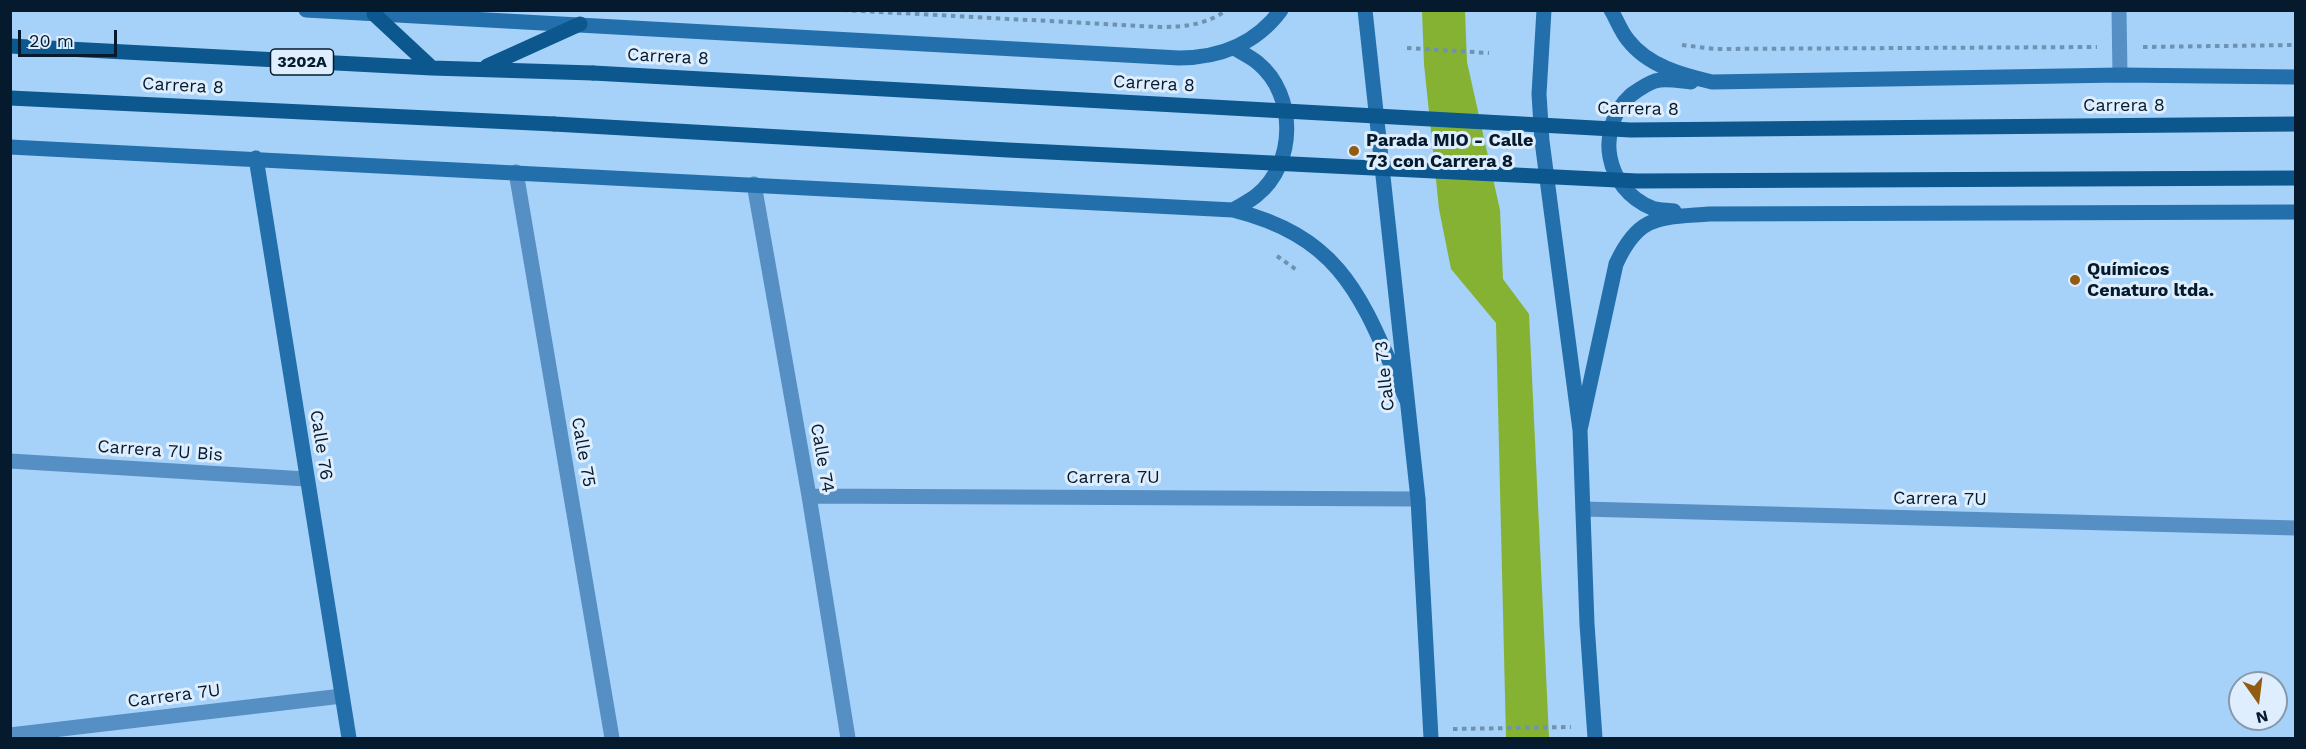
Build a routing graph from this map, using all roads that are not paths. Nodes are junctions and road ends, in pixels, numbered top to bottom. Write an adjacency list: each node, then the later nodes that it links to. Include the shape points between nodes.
1 (306, 10): 7 (street, Carrera 8)
2 (1281, 10): 10 (street, Carrera 8, via 1263,30)
3 (1365, 10): 26 (street, Calle 73)
4 (1544, 10): 27 (street, via 1539,94 1542,141)
5 (1611, 10): 15 (street, Carrera 8, via 1627,39 1651,61 1682,75)
6 (2119, 10): 13 (street)
7 (374, 14): 8 (street, Carrera 8); 11 (main road)
8 (580, 24): 10 (street, Carrera 8, via 1179,58 1198,58); 12 (main road)
9 (10, 46): 11 (main road, Carrera 8 / 3202A)
10 (1234, 48): 23 (street, via 1259,64 1277,87 1287,115 1287,144 1276,171 1258,194)
11 (432, 68): 12 (main road, Carrera 8 / 3202A)
12 (482, 68): 17 (main road, Carrera 8 / 3202A, bridge, via 1631,130)
13 (2120, 75): 14 (street, Carrera 8); 15 (street, Carrera 8)
14 (2295, 77)
15 (1712, 82): 25 (street, via 1656,81 1638,89 1624,101 1608,135 1613,171 1623,188 1637,200 1654,209)
16 (10, 98): 21 (main road, Carrera 8, bridge, via 1638,181)
17 (2295, 124)
18 (10, 147): 19 (street)
19 (256, 158): 20 (street); 29 (street, Calle 76)
20 (516, 172): 22 (street); 37 (street, Calle 75)
21 (2295, 178)
22 (754, 184): 23 (street); 30 (street, Calle 74)
23 (1233, 210): 26 (street, via 1298,234 1342,273 1362,302)
24 (2295, 212): 25 (street)
25 (1709, 214): 27 (street, via 1660,218 1636,231 1625,244 1616,264)
26 (1407, 400): 31 (street, Calle 73)
27 (1580, 430): 32 (street)
28 (10, 461): 29 (street, Carrera 7U Bis)
29 (306, 479): 34 (street, Calle 76)
30 (809, 496): 31 (street, Carrera 7U); 38 (street, Calle 74)
31 (1418, 499): 39 (street, Calle 73)
32 (1583, 509): 33 (street, Carrera 7U); 40 (street)
33 (2295, 528)
34 (342, 696): 35 (street, Carrera 7U); 36 (street, Calle 76)
35 (10, 735)
36 (349, 738)
37 (612, 738)
38 (849, 738)
39 (1431, 738)
40 (1595, 738)

